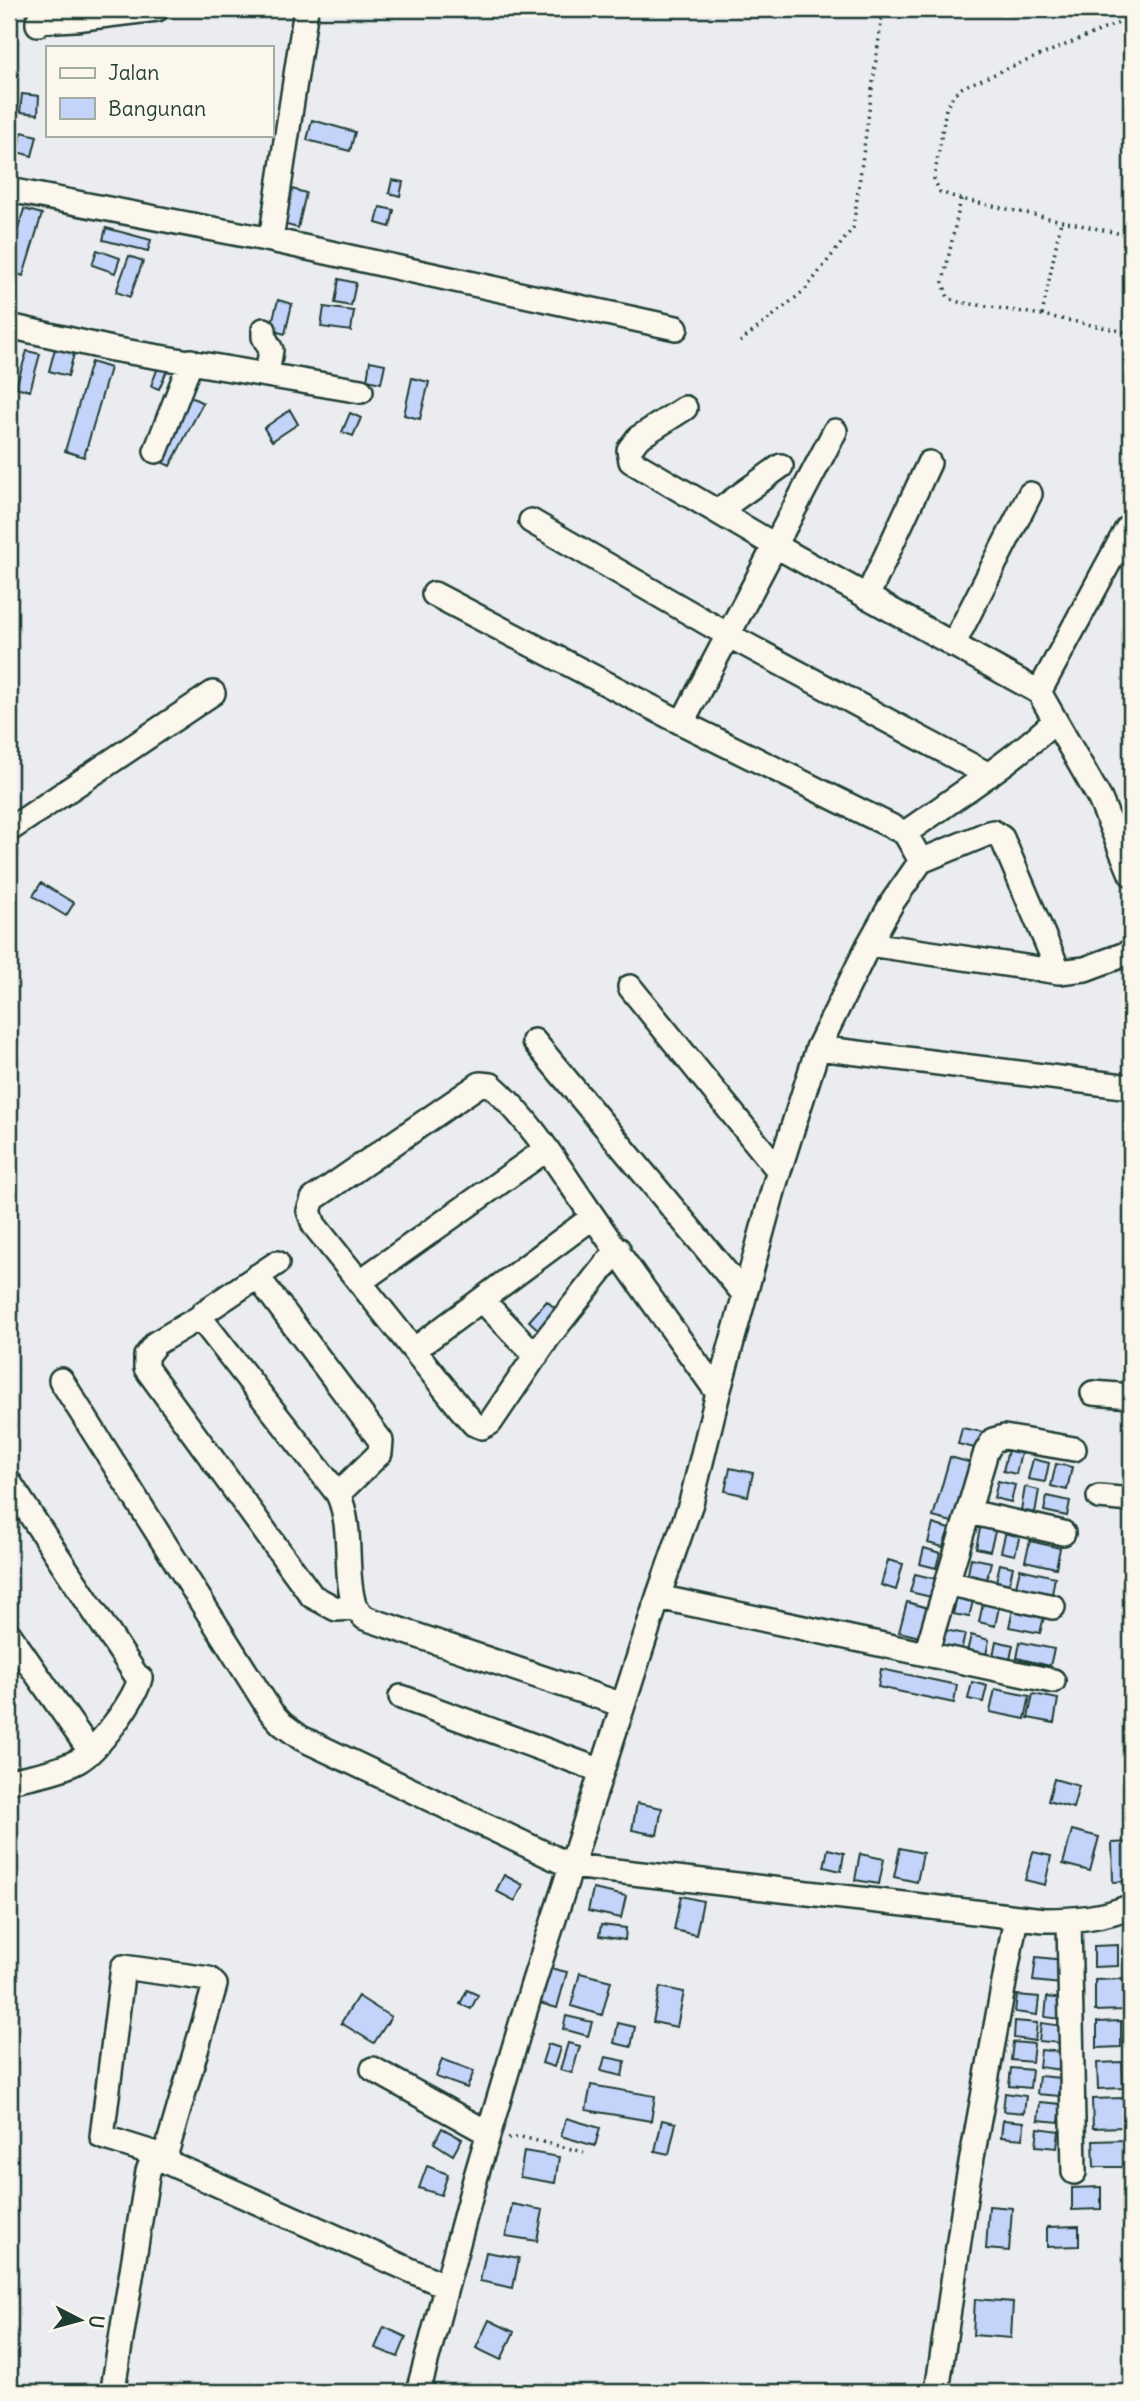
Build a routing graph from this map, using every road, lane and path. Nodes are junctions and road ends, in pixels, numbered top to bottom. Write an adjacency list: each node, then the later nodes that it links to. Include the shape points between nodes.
1 (157, 9): 5 (street)
2 (306, 9): 10 (street)
3 (883, 9): 16 (path, via 853,228 806,290)
4 (1131, 18): 7 (path, via 954,94 946,109 934,179 940,192)
5 (38, 23)
6 (9, 190): 10 (street)
7 (961, 199): 8 (path); 11 (path, via 943,282 946,295 950,300)
8 (1061, 221): 9 (path); 11 (path)
9 (1131, 236)
10 (271, 240): 13 (street)
11 (1042, 315): 15 (path)
12 (9, 326): 17 (street)
13 (676, 328)
14 (264, 330): 18 (street, via 271,350)
15 (1131, 333)
16 (740, 342)
17 (191, 361): 18 (street); 22 (street)
18 (267, 375): 19 (street)
19 (361, 391)
20 (685, 408): 26 (street, via 638,438 629,450 631,461)
21 (835, 430): 29 (street)
22 (156, 450)
23 (929, 463): 31 (street)
24 (781, 466): 26 (street)
25 (1030, 494): 33 (street)
26 (718, 511): 29 (street)
27 (531, 521): 32 (street)
28 (1127, 529): 34 (street)
29 (776, 546): 31 (street); 32 (street)
30 (434, 594): 37 (street)
31 (867, 597): 33 (street)
32 (728, 635): 37 (street); 38 (street)
33 (953, 645): 34 (street)
34 (1039, 692): 36 (street)
35 (213, 693): 39 (street)
36 (1055, 721): 38 (street); 42 (street, via 1100,799)
37 (682, 723): 40 (street)
38 (989, 775): 40 (street)
39 (9, 830)
40 (905, 833): 41 (street)
41 (921, 861): 43 (street); 45 (street, via 989,833 1002,838)
42 (1131, 874)
43 (869, 944): 45 (street); 48 (street)
44 (1131, 952): 45 (street, via 1084,969)
45 (1059, 972)
46 (630, 986): 51 (street)
47 (534, 1041): 57 (street)
48 (818, 1048): 49 (street); 51 (street)
49 (1131, 1087)
50 (547, 1149): 52 (street); 56 (street); 56 (street, via 496,1090 482,1083 313,1199 311,1220)
51 (779, 1171): 57 (street)
52 (593, 1217): 53 (street); 58 (street)
53 (618, 1249): 61 (street); 63 (street)
54 (277, 1263): 55 (street)
55 (257, 1276): 59 (street); 68 (street, via 382,1441 380,1452)
56 (361, 1281): 60 (street)
57 (744, 1294): 63 (street)
58 (482, 1300): 60 (street); 61 (street)
59 (202, 1316): 68 (street, via 204,1325); 76 (street, via 156,1343 146,1356 146,1367 312,1595 336,1609)
60 (415, 1349): 61 (street, via 474,1424 485,1427)
61 (536, 1356)
62 (61, 1380): 85 (street, via 282,1724 301,1738)
63 (718, 1393): 74 (street, via 691,1503)
64 (1093, 1393): 65 (street)
65 (1131, 1396)
66 (1074, 1449): 71 (street, via 996,1438 986,1452)
67 (9, 1482): 82 (street, via 141,1678 114,1726)
68 (338, 1494): 76 (street, via 345,1510)
69 (1099, 1497): 70 (street)
70 (1131, 1500)
71 (969, 1513): 72 (street); 73 (street)
72 (1063, 1533)
73 (947, 1583): 75 (street); 78 (street)
74 (658, 1597): 78 (street); 81 (street)
75 (1053, 1607)
76 (355, 1608): 81 (street, via 365,1618)
77 (9, 1633): 82 (street)
78 (926, 1654): 79 (street)
79 (1053, 1681)
80 (401, 1696): 83 (street)
81 (623, 1706): 83 (street)
82 (90, 1751): 84 (street, via 79,1761)
83 (602, 1771): 85 (street)
84 (9, 1781)
85 (571, 1866): 87 (street); 90 (street)
86 (1131, 1906): 88 (street, via 1102,1917)
87 (1016, 1917): 88 (street); 97 (street, via 967,2185)
88 (1069, 1920): 93 (street)
89 (373, 2069): 90 (street)
90 (488, 2133): 91 (path); 94 (street)
91 (584, 2152)
92 (166, 2157): 92 (street, via 102,2137 122,1967 209,1979 215,1985); 94 (street, via 176,2167); 95 (street, via 152,2162 148,2171)
93 (1074, 2172)
94 (446, 2286): 96 (street)
95 (113, 2389)
96 (418, 2392)
97 (937, 2392)

